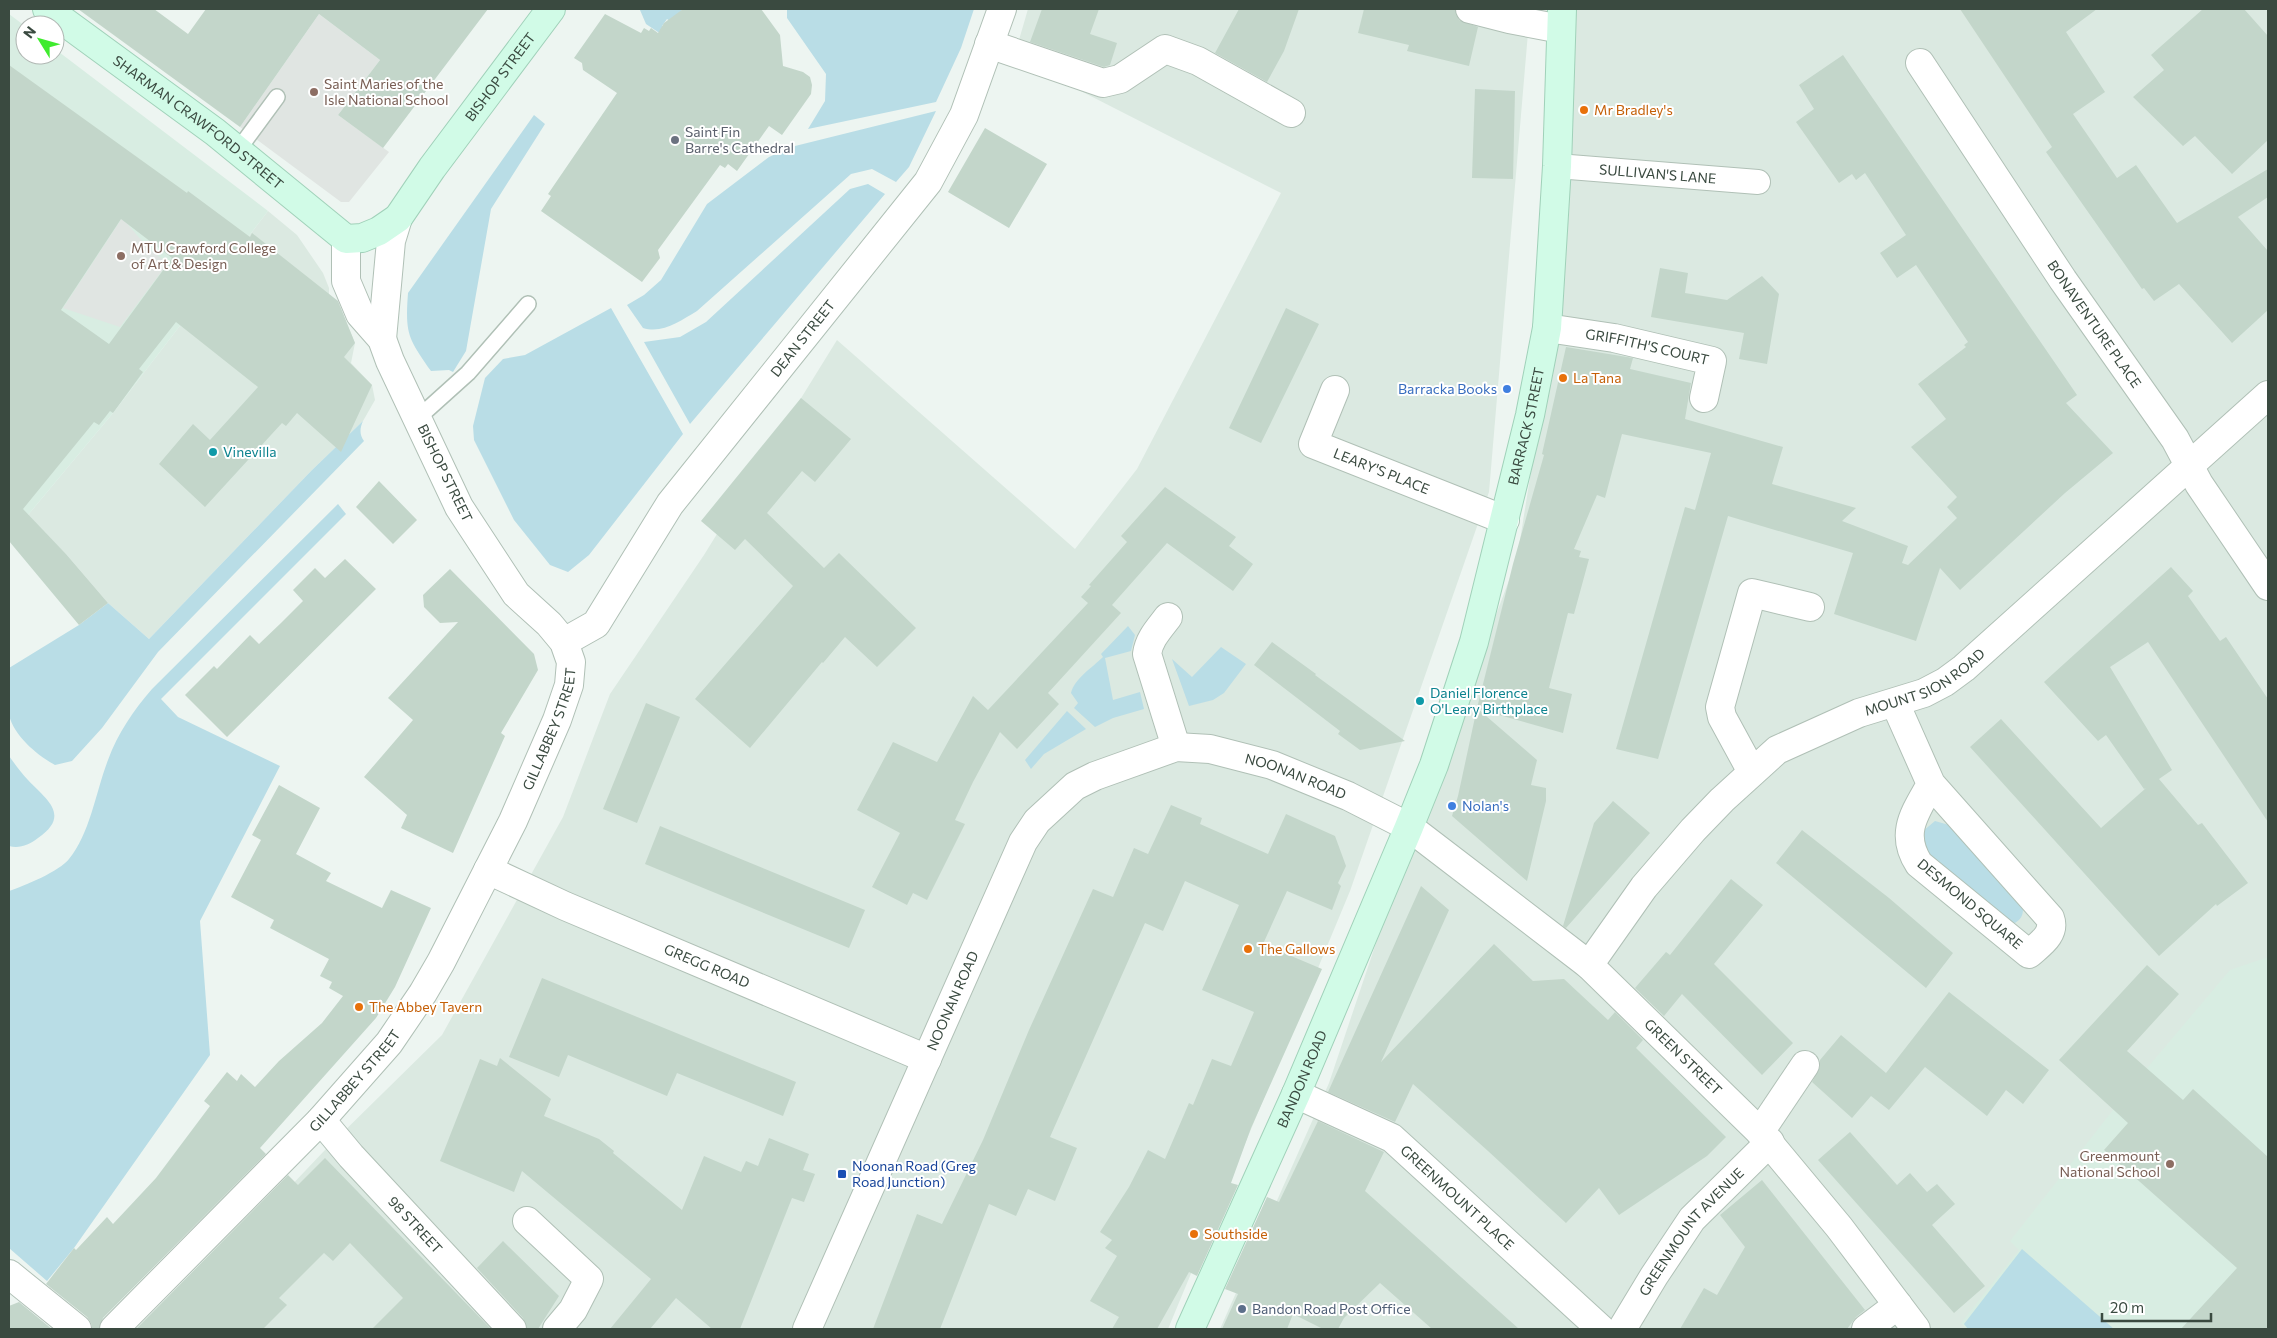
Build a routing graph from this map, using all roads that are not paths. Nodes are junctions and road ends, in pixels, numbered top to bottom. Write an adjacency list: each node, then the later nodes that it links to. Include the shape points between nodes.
1 (46, 9): 10 (main road, SHARMAN CRAWFORD STREET)
2 (551, 9): 13 (main road, BISHOP STREET)
3 (1002, 9): 6 (street, DEAN STREET)
4 (1470, 9): 5 (street, via 1509,19)
5 (1562, 19): 11 (main road, BARRACK STREET)
6 (989, 44): 9 (street, via 1103,83 1120,79 1165,49 1198,61); 27 (street, DEAN STREET, via 964,115 928,182 670,504 596,624)
7 (1920, 63): 22 (street, BONAVENTURE PLACE, via 2063,280 2175,439)
8 (277, 97): 10 (lane)
9 (1291, 113)
10 (238, 150): 14 (main road, SHARMAN CRAWFORD STREET)
11 (1557, 166): 12 (street, SULLIVAN'S LANE); 16 (main road, BARRACK STREET)
12 (1758, 182)
13 (398, 218): 14 (main road, BISHOP STREET, via 362,238); 17 (street, BISHOP STREET, via 391,241)
14 (346, 239): 17 (street, BISHOP STREET, via 346,281 360,314)
15 (528, 304): 21 (lane, via 468,373)
16 (1546, 328): 20 (street, GRIFFITH'S COURT, via 1614,338 1712,361); 23 (main road, BARRACK STREET, via 1530,415)
17 (382, 339): 21 (street, BISHOP STREET)
18 (1335, 390): 23 (street, LEARY'S PLACE, via 1313,444)
19 (2268, 395): 22 (street, MOUNT SION ROAD)
20 (1704, 398)
21 (418, 418): 27 (street, BISHOP STREET, via 459,507 516,594)
22 (2188, 465): 24 (street, BONAVENTURE PLACE); 28 (street, MOUNT SION ROAD, via 1964,668 1924,693)
23 (1505, 520): 32 (main road, BARRACK STREET, via 1474,642 1434,765)
24 (2268, 586)
25 (1810, 607): 30 (street, via 1752,593 1720,707 1722,717)
26 (1168, 617): 29 (street, via 1148,645 1147,654)
27 (564, 642): 33 (street, GILLABBEY STREET, via 570,662 568,685 513,821)
28 (1895, 703): 30 (street, MOUNT SION ROAD, via 1859,713 1777,750); 31 (street, DESMOND SQUARE)
29 (1176, 747): 32 (street, NOONAN ROAD, via 1210,749 1272,765 1348,796); 35 (street, NOONAN ROAD, via 1075,786 1037,821 1012,865)
30 (1752, 772): 34 (street, MOUNT SION ROAD, via 1693,830 1644,887)
31 (1931, 784): 31 (street, DESMOND SQUARE, via 1915,813 1908,836 1911,852 1919,864 2029,954 2050,934 2050,918)
32 (1409, 827): 34 (street, GREEN STREET); 37 (main road, BANDON ROAD)
33 (488, 870): 35 (street, GREGG ROAD); 38 (street, GILLABBEY STREET, via 424,993 389,1043)
34 (1589, 966): 39 (street, GREEN STREET)
35 (927, 1060): 47 (street, NOONAN ROAD)
36 (1805, 1065): 39 (street, GREENMOUNT AVENUE)
37 (1296, 1094): 48 (main road, BANDON ROAD); 49 (street, GREENMOUNT PLACE, via 1392,1138)
38 (321, 1120): 44 (street, GILLABBEY STREET); 45 (street, 98 STREET)
39 (1765, 1137): 42 (street, GREEN STREET); 50 (street, GREENMOUNT AVENUE, via 1692,1219)
40 (527, 1221): 46 (street, via 589,1279 573,1310)
41 (9, 1275): 43 (street)
42 (1898, 1305): 51 (street); 52 (street, GREEN STREET)
43 (77, 1329)
44 (114, 1329)
45 (512, 1329)
46 (557, 1329)
47 (807, 1329)
48 (1190, 1329)
49 (1601, 1329)
50 (1622, 1329)
51 (1866, 1329)
52 (1916, 1329)

